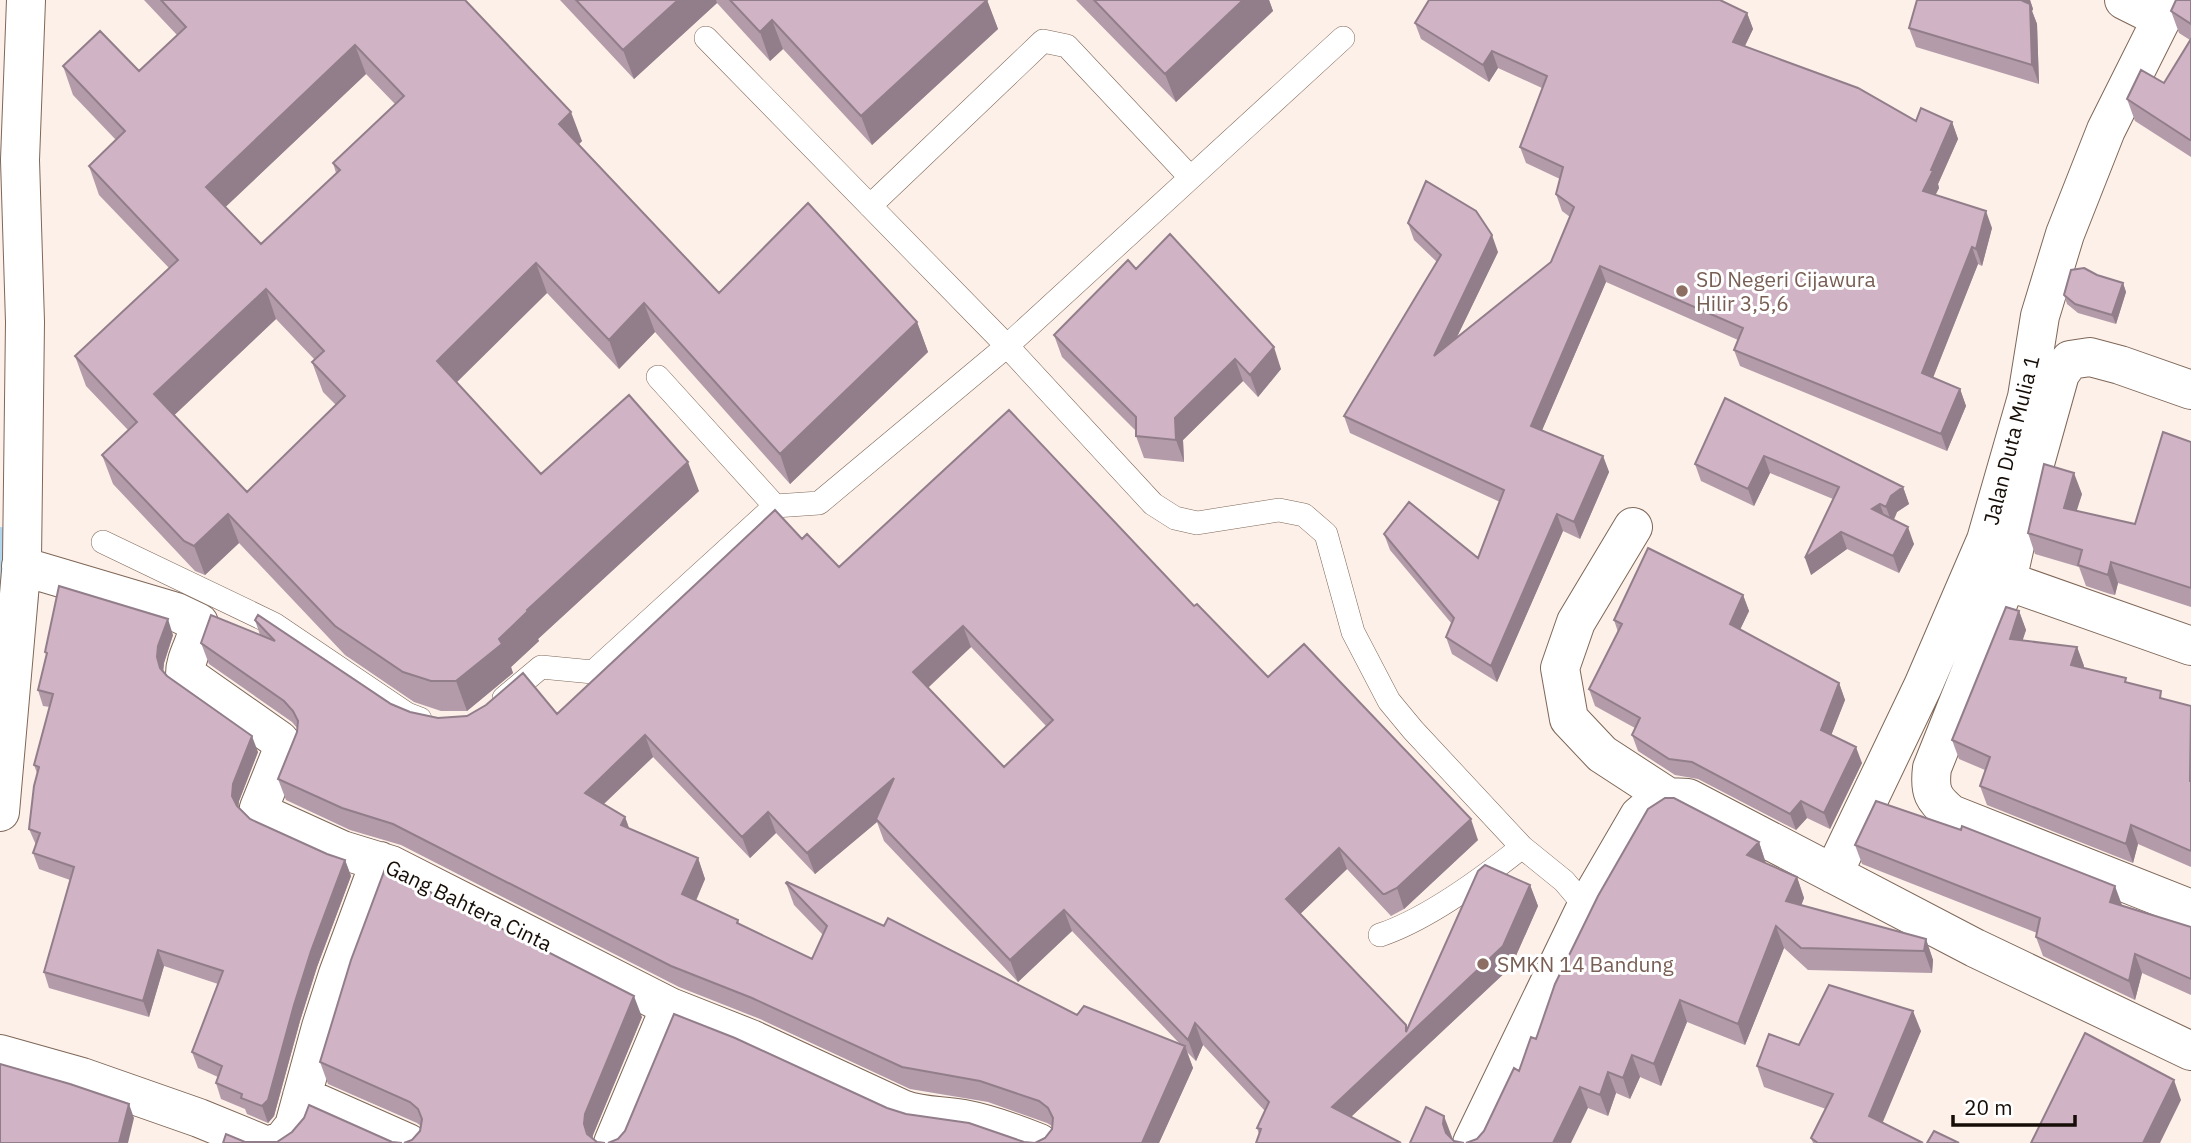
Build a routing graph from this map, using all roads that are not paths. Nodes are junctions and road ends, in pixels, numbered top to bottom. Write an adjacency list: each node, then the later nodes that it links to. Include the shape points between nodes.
1 (26, 0): 14 (street, via 20,160 25,322)
2 (2124, 0): 3 (street)
3 (2166, 9): 23 (street, Jalan Duta Mulia 1, via 2106,130 2064,234 2040,316 2027,397 1986,540 1923,686)
4 (706, 38): 7 (lane)
5 (1343, 38): 6 (lane)
6 (1190, 177): 7 (lane, via 1067,46 1042,41); 8 (lane)
7 (870, 206): 8 (lane)
8 (1007, 346): 11 (lane, via 819,503); 21 (lane, via 1153,504 1175,518 1196,523 1279,510 1304,514 1326,534 1353,632 1389,701)
9 (658, 377): 11 (lane)
10 (2191, 390): 15 (street, via 2090,357 2070,360 2060,374)
11 (775, 506): 17 (lane, via 593,672 541,667)
12 (1633, 527): 19 (street, via 1576,622 1560,668 1569,719 1602,754)
13 (103, 542): 18 (lane, via 274,624 407,714)
14 (21, 566): 20 (street); 22 (street, Gang Bahtera Cinta, via 199,623 186,674 284,746 259,808 265,815 342,850)
15 (2007, 581): 16 (street); 25 (street, via 1932,768 1930,786 1937,802 1951,814)
16 (2191, 646)
17 (483, 715)
18 (440, 725)
19 (1668, 797): 23 (street, via 1688,798); 24 (street, via 1639,816)
20 (0, 812)
21 (1522, 847): 24 (lane, via 1564,881); 26 (lane, via 1424,916)
22 (380, 861): 27 (street, Gang Bahtera Cinta); 30 (street, via 338,974)
23 (1833, 874): 28 (street)
24 (1586, 907): 36 (street)
25 (2191, 909)
26 (1380, 935)
27 (670, 1007): 34 (street); 35 (street, Gang Bahtera Cinta, via 915,1114 992,1125)
28 (2191, 1051)
29 (0, 1054): 31 (street, via 199,1118)
30 (302, 1096): 32 (street, via 294,1126); 33 (street)
31 (240, 1139)
32 (276, 1143)
33 (408, 1143)
34 (613, 1143)
35 (1039, 1143)
36 (1472, 1143)

